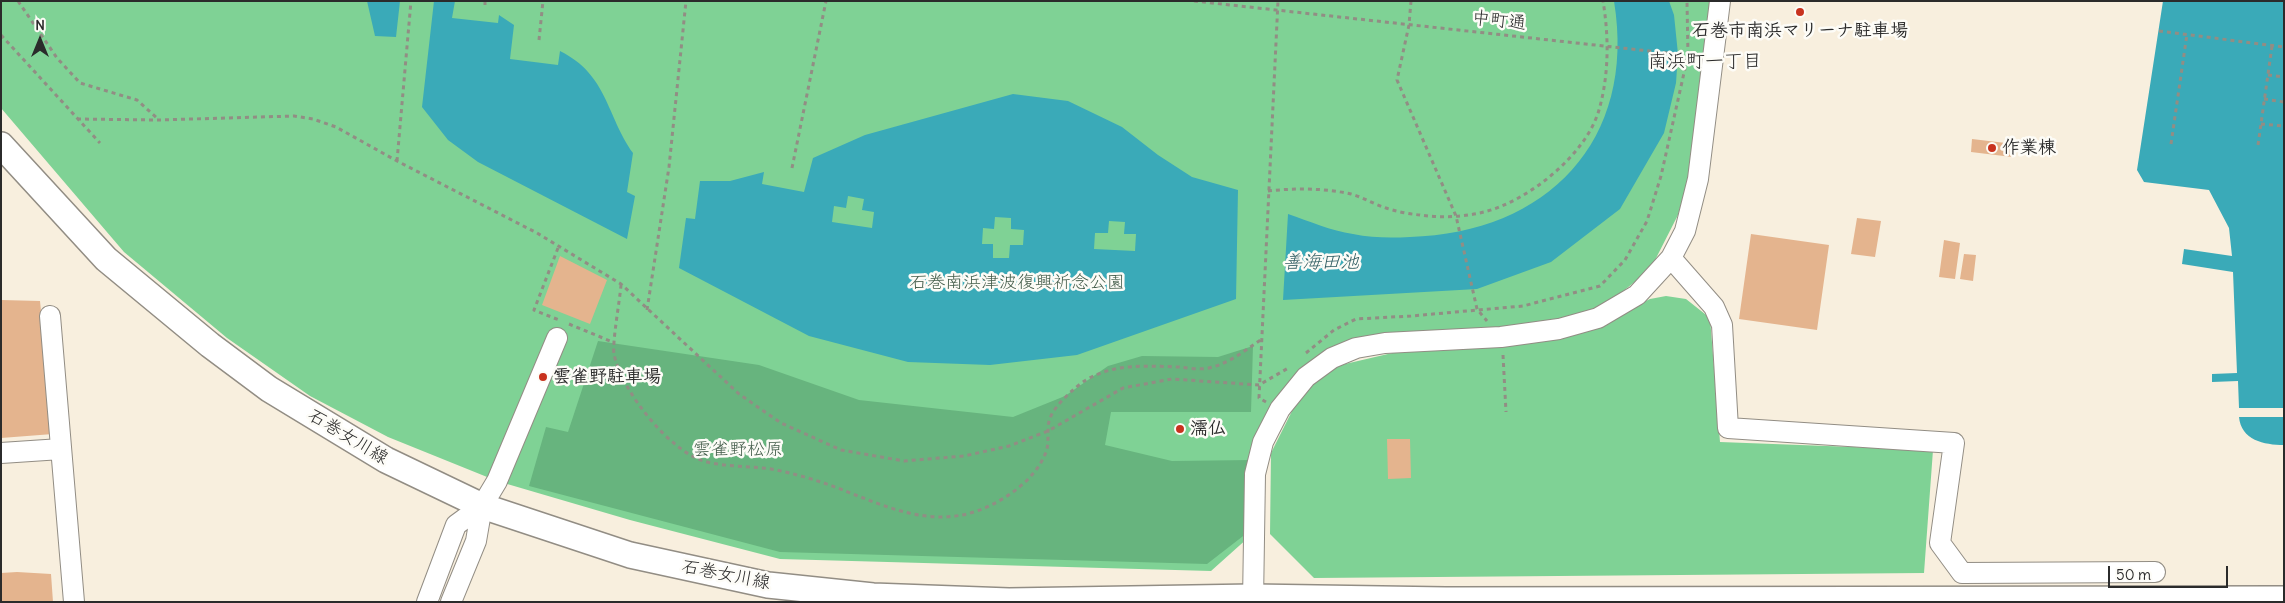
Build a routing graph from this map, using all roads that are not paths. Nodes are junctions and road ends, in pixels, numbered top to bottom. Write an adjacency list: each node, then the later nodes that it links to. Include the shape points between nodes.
1 (1720, 1): 3 (street, via 1698,179 1685,231)
2 (1, 145): 8 (main road, 石巻女川線, via 106,259 210,345 269,389 386,460)
3 (1671, 258): 9 (street, via 1714,307 1722,325 1728,428 1954,443 1940,542 1962,573); 11 (street, via 1638,295 1598,318 1559,329 1502,338 1385,343 1356,348 1332,358 1306,376 1280,410 1263,442 1256,474)
4 (50, 316): 6 (street)
5 (557, 338): 8 (street, via 497,481)
6 (61, 449): 7 (street); 13 (street)
7 (1, 454)
8 (482, 506): 12 (main road, 石巻女川線, via 630,555 768,584 873,596); 14 (street, via 456,525); 15 (street, via 476,541)
9 (2155, 572)
10 (2284, 599): 11 (main road, 石巻女川線)
11 (1253, 600): 12 (main road, 石巻女川線)
12 (1110, 601)
13 (74, 602)
14 (427, 602)
15 (451, 602)

